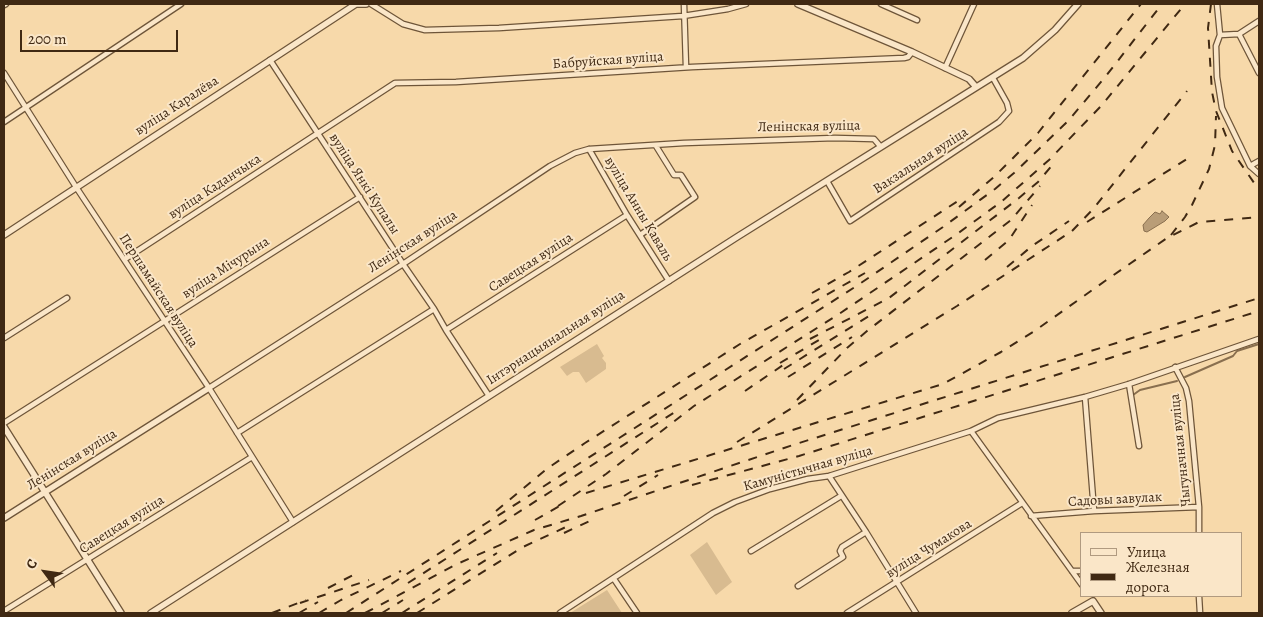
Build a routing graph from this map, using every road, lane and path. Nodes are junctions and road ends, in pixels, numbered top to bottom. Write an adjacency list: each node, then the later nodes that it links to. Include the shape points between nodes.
1 (181, 4): 26 (street)
2 (366, 4): 19 (street, вуліца Каралёва, via 356,4)
3 (371, 4): 13 (street, via 403,24 425,30)
4 (684, 4): 13 (street)
5 (725, 4): 12 (street)
6 (746, 4): 12 (street)
7 (798, 4): 18 (street)
8 (881, 4): 14 (street)
9 (974, 4): 21 (street)
10 (1078, 4): 24 (street, Інтэрнацыянальная вуліца, via 1044,41)
11 (1217, 4): 17 (street)
12 (728, 9): 13 (street)
13 (684, 16): 20 (street)
14 (917, 20)
15 (1259, 22): 16 (street)
16 (1239, 34): 17 (street); 22 (street)
17 (1220, 35): 33 (street, via 1216,46 1222,108)
18 (912, 52): 20 (street, Бабруйская вуліца, via 904,58); 21 (street)
19 (270, 60): 28 (street, вуліца Янкі Купалы); 36 (street, вуліца Каралёва)
20 (686, 67): 28 (street, Бабруйская вуліца, via 395,83)
21 (945, 68): 25 (street, via 969,79)
22 (1259, 72)
23 (4, 73): 26 (street, Першамайская вуліца)
24 (993, 78): 25 (street, Інтэрнацыянальная вуліца); 35 (street, Вакзальная вуліца, via 1009,111 999,122 850,222)
25 (976, 87): 30 (street, Інтэрнацыянальная вуліца)
26 (26, 107): 27 (street); 36 (street, Першамайская вуліца)
27 (4, 122)
28 (318, 134): 37 (street, вуліца Янкі Купалы); 41 (street, вуліца Каданчыка)
29 (656, 146): 30 (street, Ленінская вуліца, via 859,138 874,140); 31 (street, Ленінская вуліца); 40 (street, via 674,175 681,175 695,197)
30 (880, 146): 35 (street, Інтэрнацыянальная вуліца)
31 (589, 150): 38 (street, вуліца Анны Каваль); 42 (street, Ленінская вуліца, via 574,153 550,166)
32 (1259, 161): 33 (street)
33 (1250, 166): 34 (street)
34 (1259, 174)
35 (827, 181): 43 (street, Інтэрнацыянальная вуліца)
36 (76, 187): 39 (street, вуліца Каралёва); 41 (street, Першамайская вуліца)
37 (360, 197): 42 (street, вуліца Янкі Купалы); 46 (street, вуліца Мічурына)
38 (627, 214): 40 (street, вуліца Анны Каваль); 47 (street, Савецкая вуліца)
39 (4, 234)
40 (640, 235): 43 (street, вуліца Анны Каваль)
41 (125, 259): 46 (street, Першамайская вуліца)
42 (403, 264): 45 (street, вуліца Янкі Купалы); 52 (street, Ленінская вуліца)
43 (669, 281): 53 (street, Інтэрнацыянальная вуліца)
44 (67, 298): 48 (street)
45 (434, 309): 47 (street, вуліца Янкі Купалы); 58 (street)
46 (165, 322): 52 (street, Першамайская вуліца); 55 (street, вуліца Мічурына)
47 (446, 330): 53 (street, вуліца Янкі Купалы)
48 (4, 338)
49 (1259, 339): 50 (street, Камуністычная вуліца)
50 (1175, 367): 51 (street, Камуністычная вуліца); 65 (street, Чыгуначная вуліца, via 1189,401)
51 (1129, 384): 54 (street, Камуністычная вуліца); 59 (street)
52 (209, 388): 58 (street, Першамайская вуліца); 62 (street, Ленінская вуліца)
53 (489, 396): 69 (street, Інтэрнацыянальная вуліца)
54 (1085, 397): 57 (street, Камуністычная вуліца, via 998,418); 66 (street)
55 (4, 423)
56 (4, 427): 62 (street)
57 (971, 431): 61 (street, Камуністычная вуліца); 64 (street)
58 (237, 432): 60 (street, Першамайская вуліца)
59 (1139, 446)
60 (252, 457): 69 (street, Першамайская вуліца); 73 (street, Савецкая вуліца)
61 (829, 476): 63 (street); 76 (street, Камуністычная вуліца, via 770,489 734,502)
62 (45, 492): 68 (street, Ленінская вуліца); 73 (street)
63 (841, 496): 70 (street); 72 (street)
64 (1022, 503): 67 (street); 77 (street, вуліца Чумакова)
65 (1200, 507): 66 (street, Садовы завулак); 71 (street, Чыгуначная вуліца)
66 (1094, 511): 67 (street, Садовы завулак)
67 (1031, 516): 74 (street)
68 (4, 518)
69 (293, 522): 84 (street, Інтэрнацыянальная вуліца)
70 (866, 532): 77 (street); 79 (street, via 842,547 843,557)
71 (1199, 532)
72 (751, 551)
73 (87, 560): 82 (street, Савецкая вуліца); 83 (street)
74 (1072, 571): 75 (street); 78 (street)
75 (1080, 571)
76 (614, 579): 85 (street, Камуністычная вуліца); 86 (street)
77 (897, 582): 87 (street, вуліца Чумакова); 88 (street)
78 (1080, 582)
79 (798, 586)
80 (1199, 597): 91 (street)
81 (1091, 598): 89 (street); 90 (street)
82 (4, 611)
83 (121, 613)
84 (151, 613)
85 (560, 613)
86 (637, 613)
87 (847, 613)
88 (916, 613)
89 (1072, 613)
90 (1101, 613)
91 (1200, 613)

